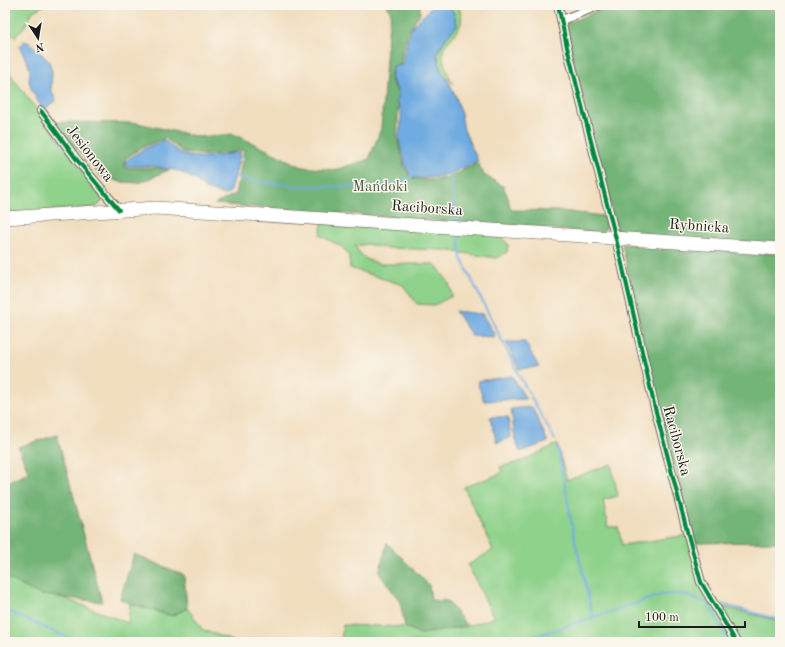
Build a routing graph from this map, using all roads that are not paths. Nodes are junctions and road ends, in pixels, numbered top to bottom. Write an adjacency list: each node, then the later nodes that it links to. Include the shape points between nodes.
1 (558, 5): 3 (street)
2 (600, 5): 3 (street)
3 (562, 20): 7 (street)
4 (41, 111): 5 (street, Jesionowa, via 77,160)
5 (119, 210): 6 (main road, Raciborska); 7 (main road, Raciborska, via 156,208)
6 (5, 218)
7 (616, 237): 8 (main road, Rybnicka); 9 (street, Raciborska, via 654,404 701,582)
8 (780, 249)
9 (736, 642)

